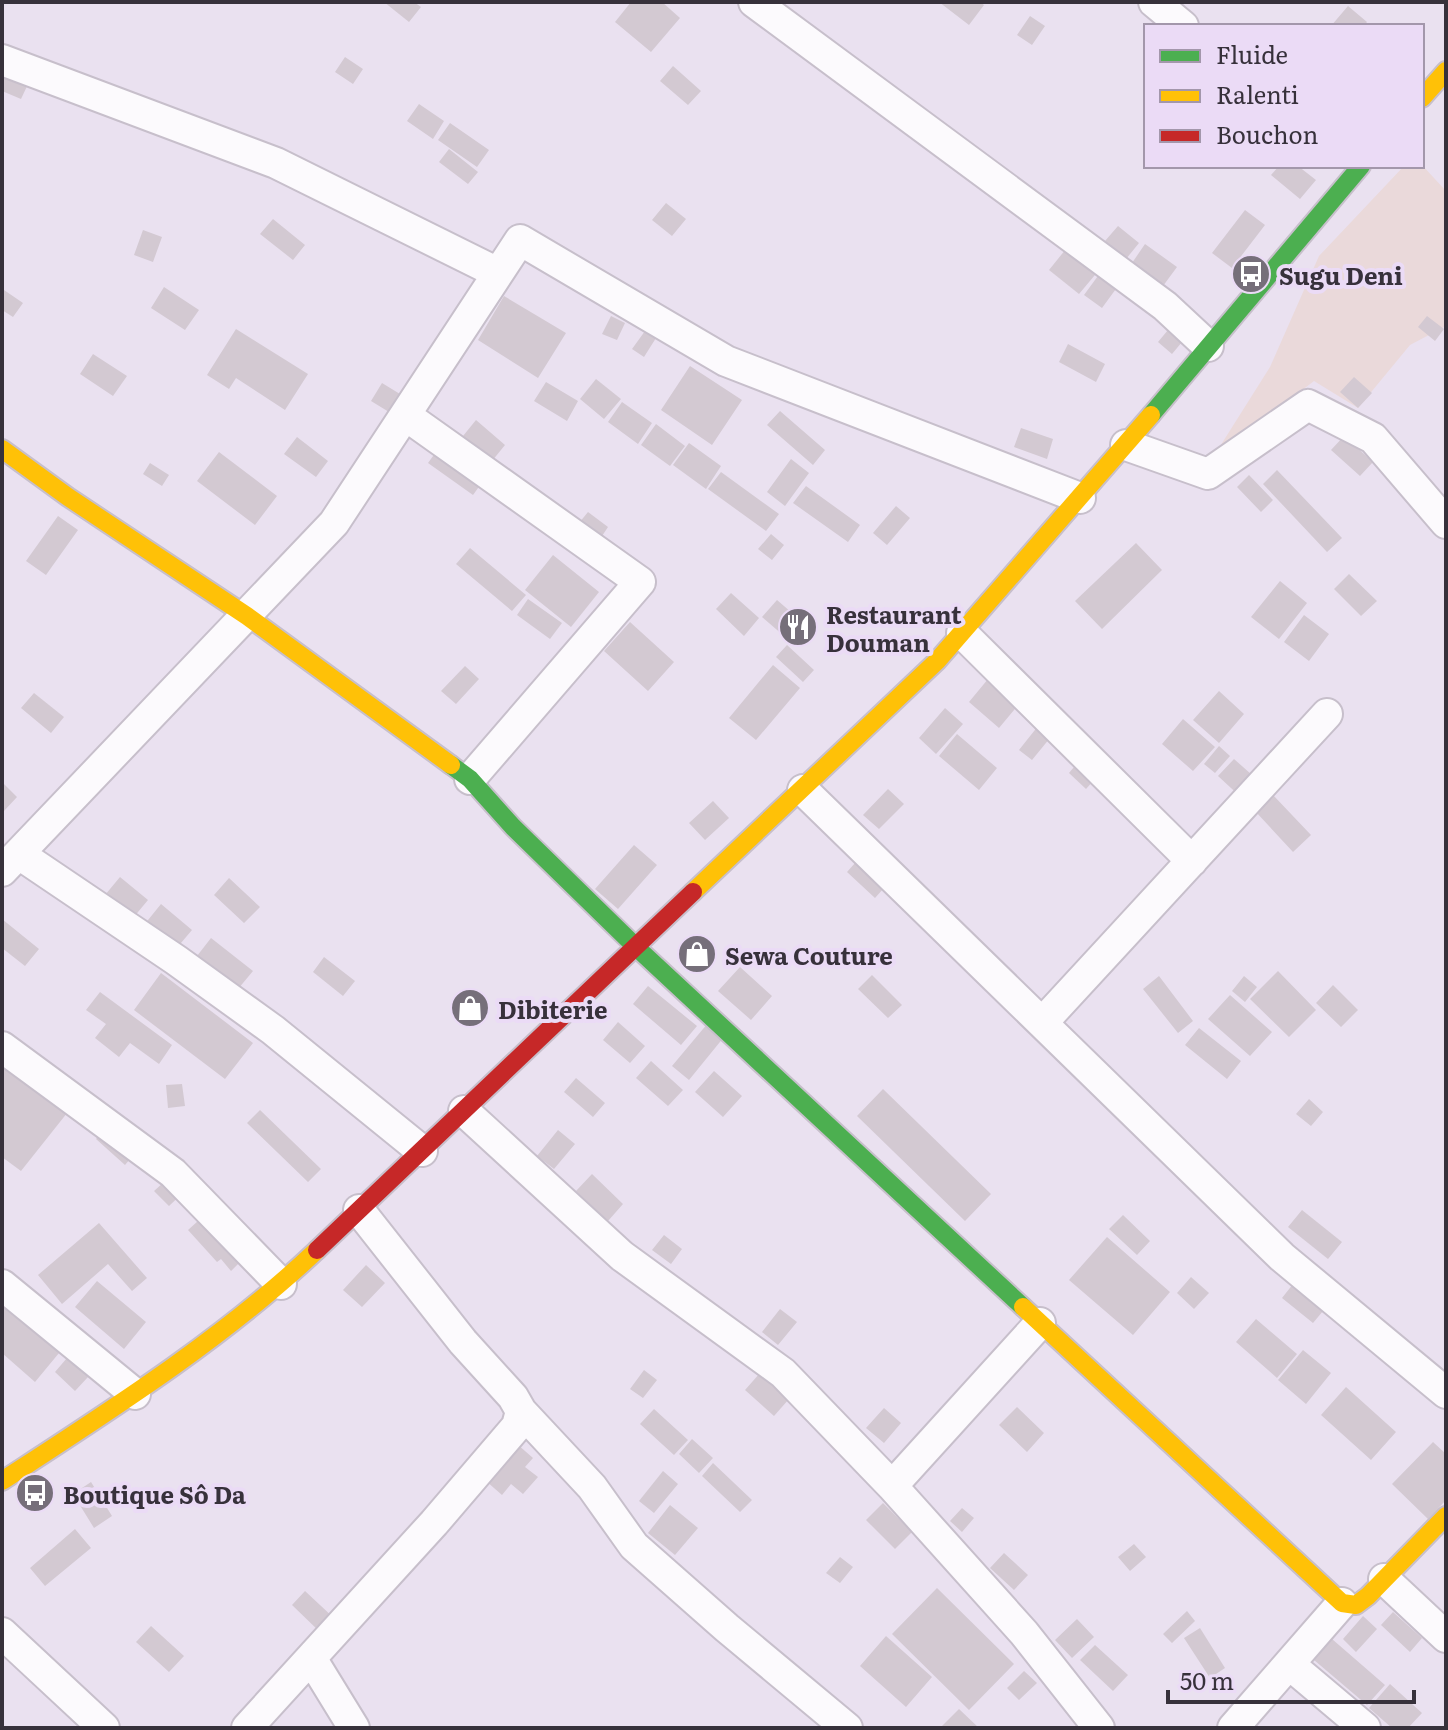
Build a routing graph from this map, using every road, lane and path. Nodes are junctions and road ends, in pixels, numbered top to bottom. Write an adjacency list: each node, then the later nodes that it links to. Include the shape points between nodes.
1 (754, 2): 9 (street, via 1165,306)
2 (1154, 2): 3 (street)
3 (1181, 24)
4 (2, 60): 8 (street, via 276,163)
5 (1446, 71): 6 (street)
6 (1424, 96)
7 (1356, 168): 9 (street)
8 (498, 273): 10 (street); 13 (street, via 520,240 726,361)
9 (1208, 346): 11 (street)
10 (405, 415): 15 (street, via 334,523); 18 (street, via 640,582)
11 (1126, 445): 13 (street); 14 (street, via 1208,474 1308,405 1373,438)
12 (2, 449): 15 (street)
13 (1080, 498): 16 (street)
14 (1446, 523)
15 (247, 616): 18 (street); 21 (street)
16 (962, 633): 19 (street); 20 (street)
17 (1327, 714): 20 (street)
18 (470, 779): 22 (street)
19 (803, 790): 22 (street); 23 (street)
20 (1192, 861): 23 (street)
21 (10, 862): 26 (street, via 176,960 273,1030)
22 (637, 948): 25 (street); 30 (street)
23 (1042, 1023): 31 (street, via 1282,1257)
24 (2, 1047): 28 (street, via 173,1173)
25 (464, 1111): 26 (street); 35 (street, via 622,1256 783,1373)
26 (422, 1151): 27 (street)
27 (359, 1210): 28 (street); 33 (street)
28 (281, 1284): 32 (street)
29 (2, 1285): 32 (street)
30 (1040, 1323): 35 (street); 38 (street)
31 (1446, 1393)
32 (135, 1394): 34 (street)
33 (521, 1411): 41 (street, via 517,1426); 46 (street, via 592,1487 634,1546)
34 (2, 1481)
35 (892, 1486): 47 (street, via 1024,1633)
36 (1446, 1516): 37 (street)
37 (1384, 1579): 38 (street, via 1356,1605); 40 (street)
38 (1342, 1603): 42 (street)
39 (2, 1633): 43 (street)
40 (1446, 1637)
41 (311, 1658): 44 (street); 45 (street)
42 (1289, 1664): 48 (street); 49 (street)
43 (104, 1728)
44 (247, 1728)
45 (354, 1728)
46 (847, 1728)
47 (1099, 1728)
48 (1233, 1728)
49 (1365, 1728)

